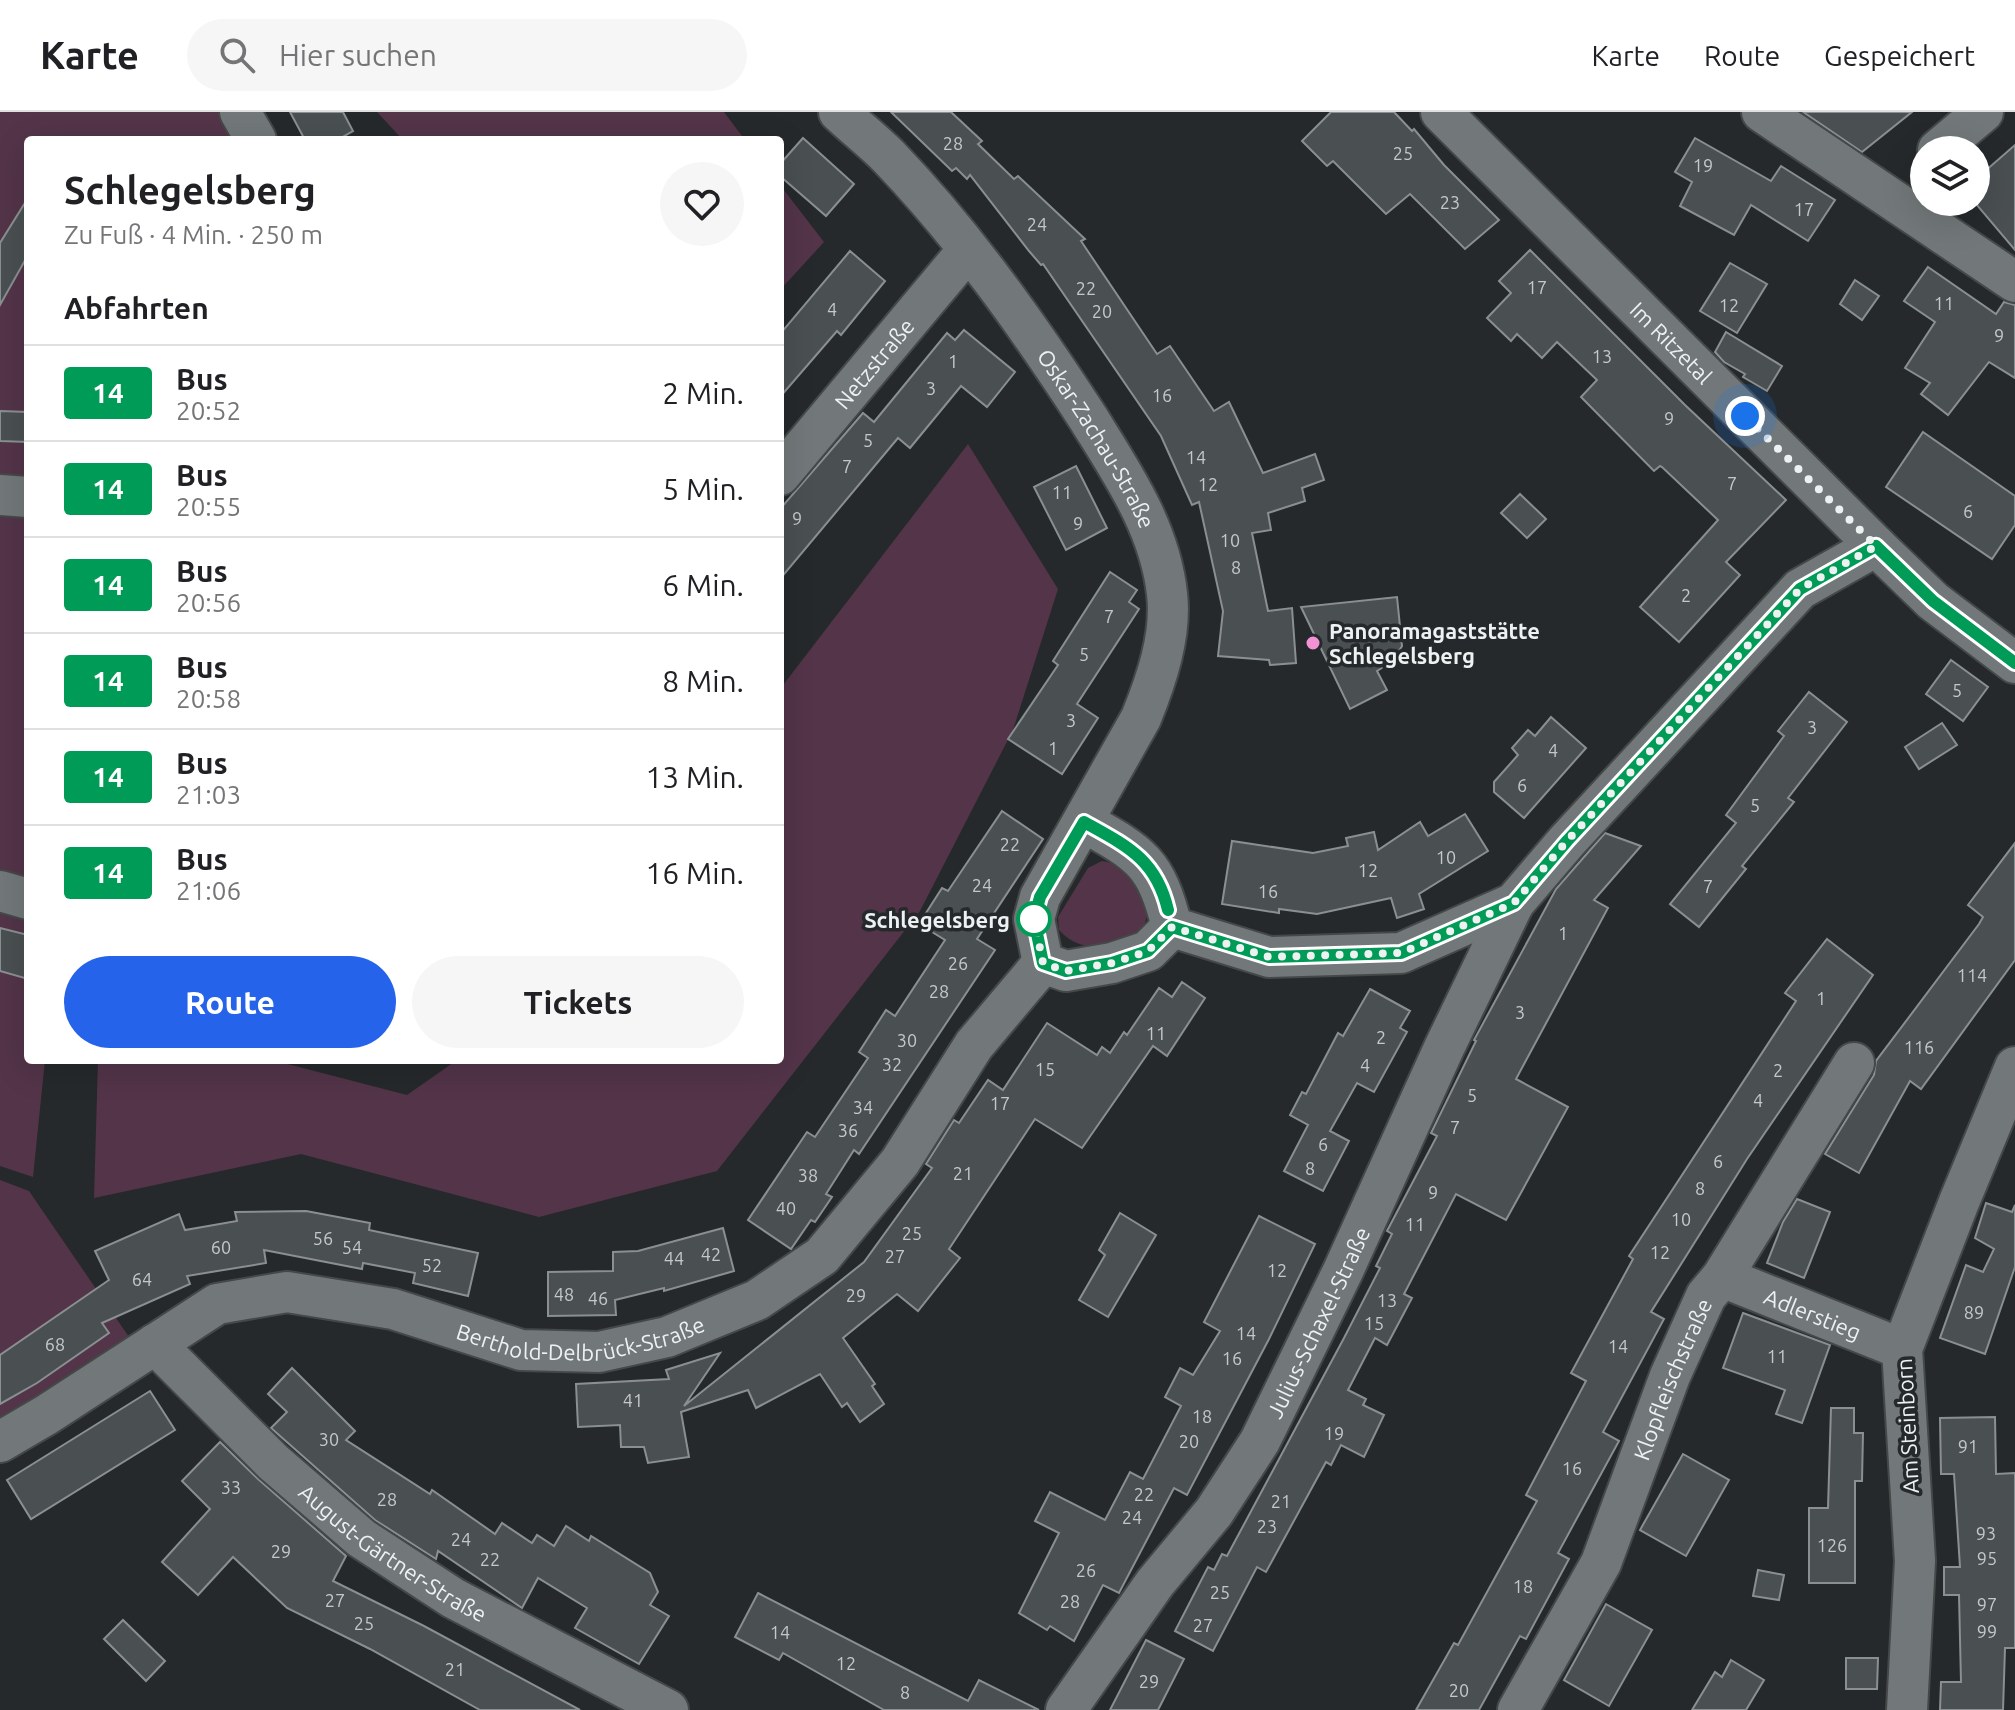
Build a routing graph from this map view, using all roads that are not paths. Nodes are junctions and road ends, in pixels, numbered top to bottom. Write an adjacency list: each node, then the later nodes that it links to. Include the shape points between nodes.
1 (240, 112): 6 (street)
2 (839, 112): 10 (street, Oskar-Zachau-Straße, via 888,156)
3 (1441, 112): 15 (street, Im Ritzetal)
4 (1762, 112): 9 (street)
5 (1983, 112): 7 (street)
6 (254, 136)
7 (1955, 136)
8 (1910, 174): 9 (street)
9 (1887, 194): 11 (street)
10 (968, 250): 12 (street, Netzstraße); 17 (street, Oskar-Zachau-Straße, via 1051,361 1130,486 1160,553 1168,597 1153,689)
11 (2015, 282)
12 (784, 470)
13 (0, 495): 14 (street)
14 (24, 497)
15 (1876, 546): 16 (street, Im Ritzetal, via 1933,601); 20 (street, via 1800,589)
16 (2015, 663)
17 (1084, 822): 21 (street, via 1144,860 1163,892); 22 (street, via 1040,897 1034,919)
18 (0, 891): 19 (street)
19 (24, 898)
20 (1514, 903): 21 (street, via 1401,953 1269,957); 30 (street, Julius-Schaxel-Straße, via 1260,1441 1214,1512 1155,1583)
21 (1172, 927): 22 (street, via 1148,951 1112,963 1066,971)
22 (1043, 963): 27 (street, Berthold-Delbrück-Straße, via 974,1045 900,1162 822,1256 757,1300 667,1337 599,1352 521,1350 393,1309 287,1292 217,1304)
23 (1854, 1063): 25 (street, Klopfleischstraße)
24 (2015, 1067): 26 (street, Am Steinborn, via 1959,1202)
25 (1722, 1277): 26 (street, Adlerstieg); 31 (street, Klopfleischstraße, via 1706,1296 1670,1376 1601,1563)
26 (1887, 1343): 32 (street, Am Steinborn, via 1915,1561)
27 (155, 1344): 28 (street, Berthold-Delbrück-Straße); 29 (street, August-Gärtner-Straße, via 273,1462 361,1538 453,1598)
28 (0, 1442)
29 (668, 1710)
30 (1066, 1710)
31 (1518, 1710)
32 (1907, 1710)

